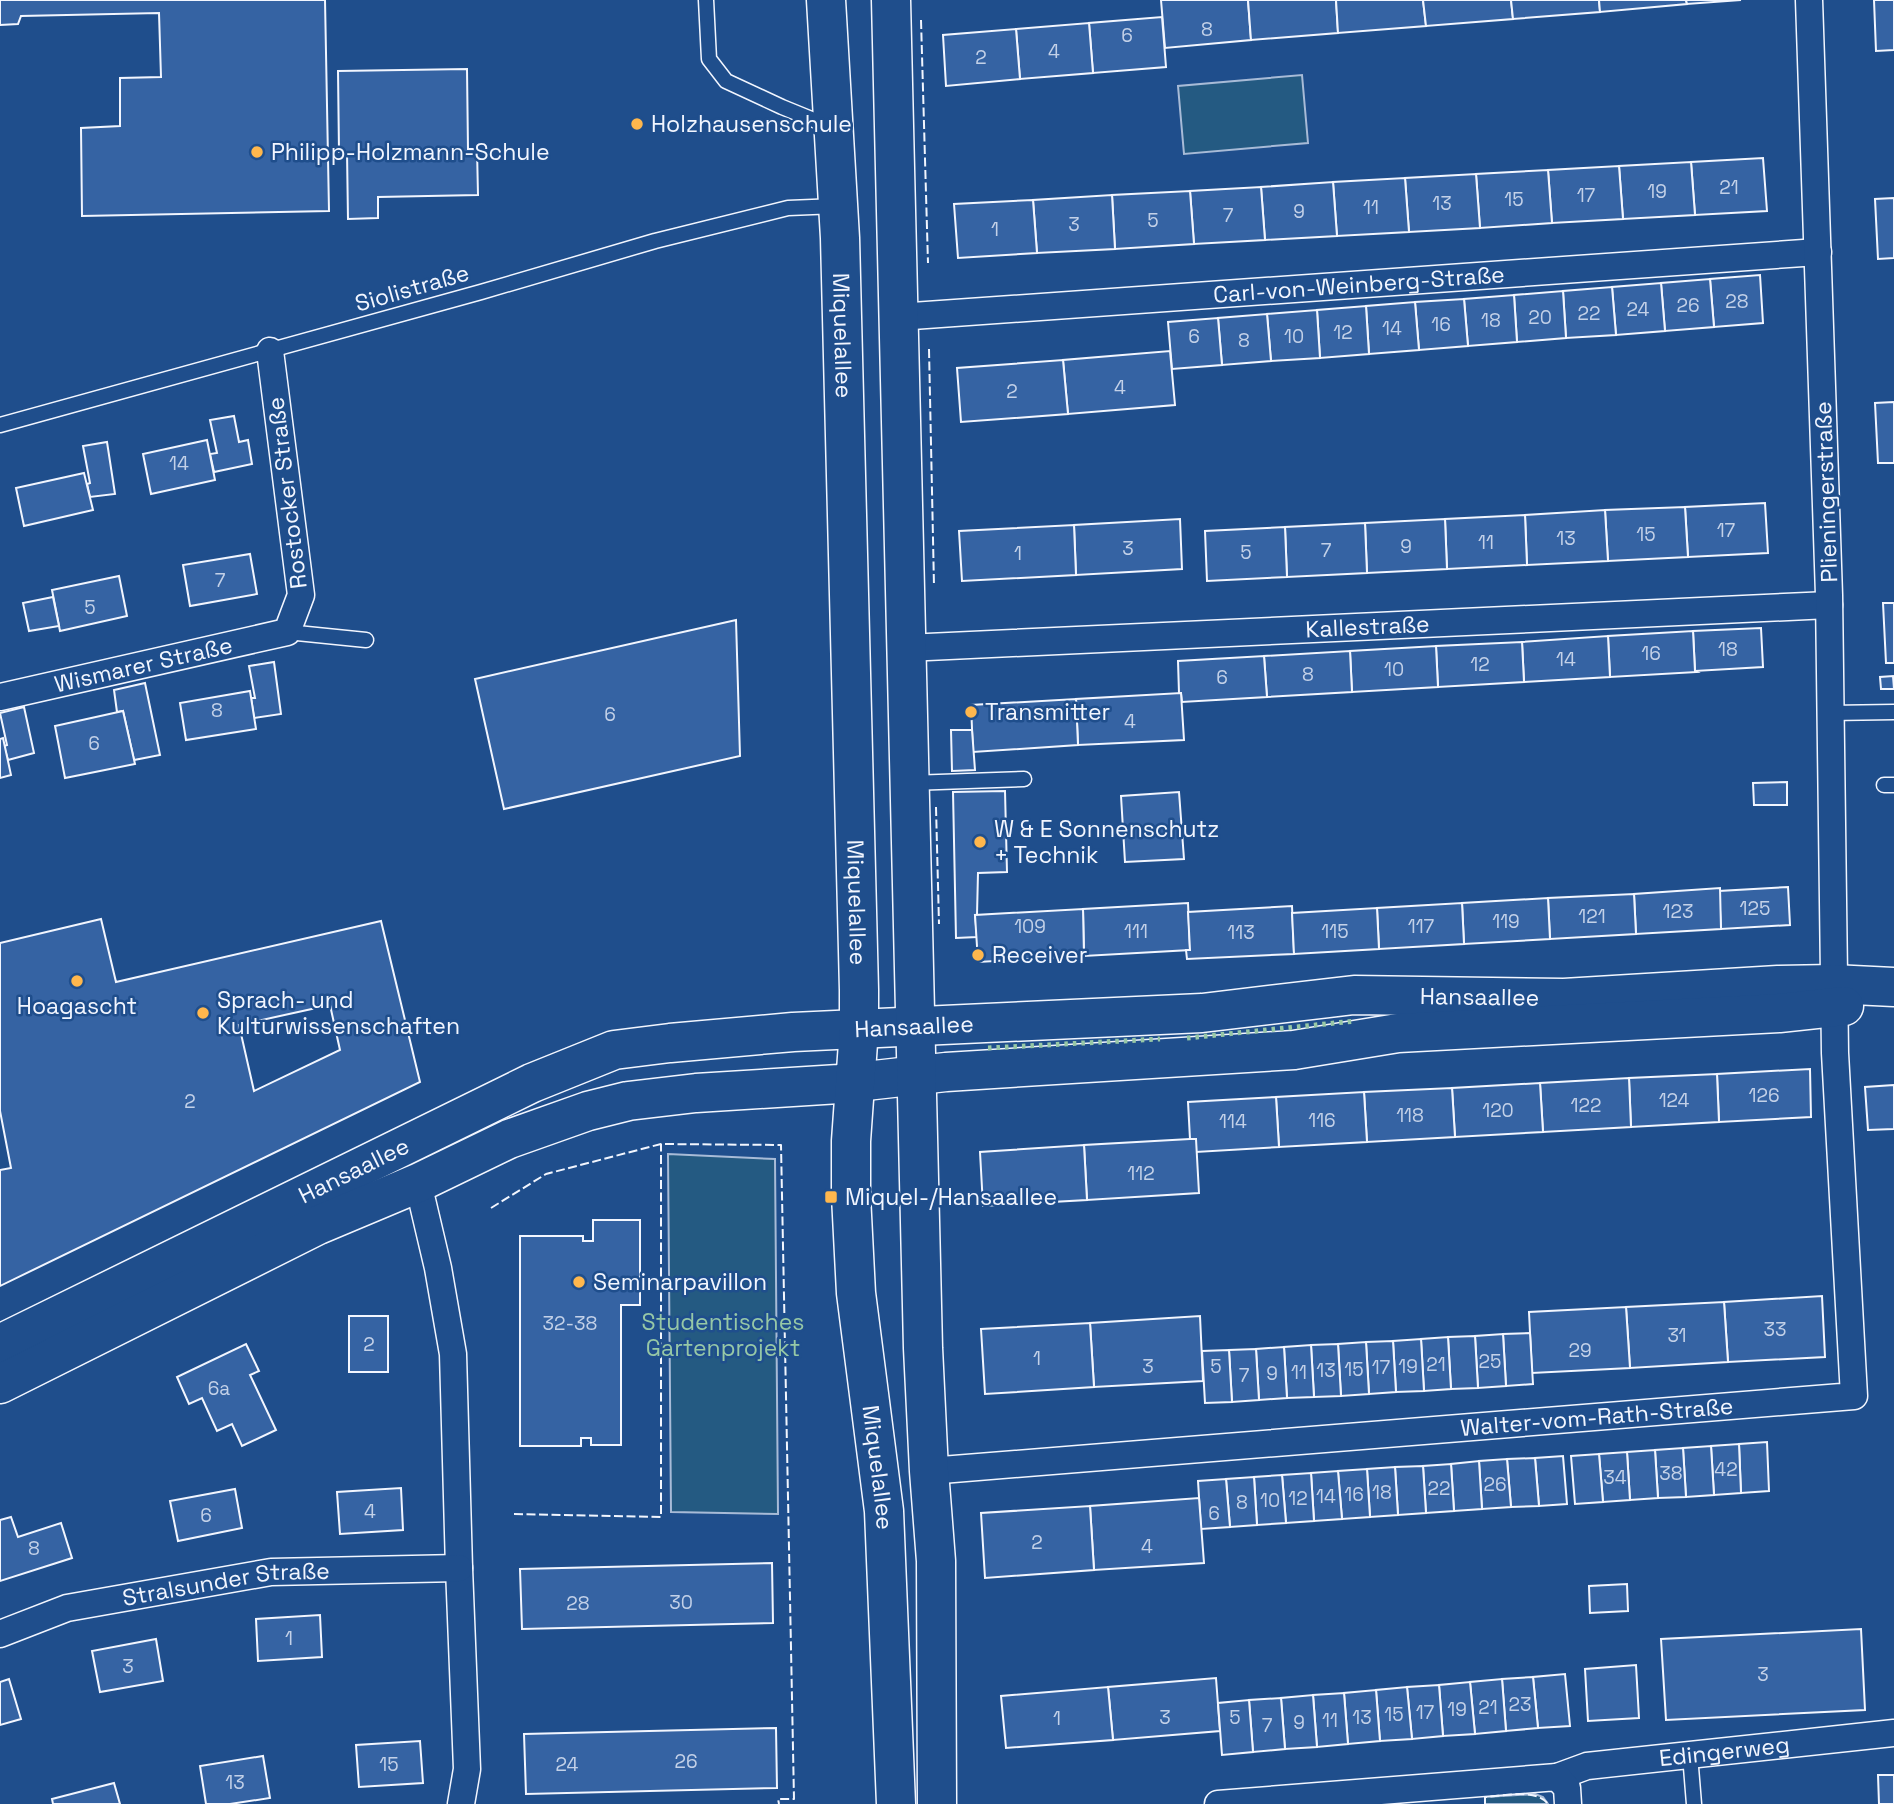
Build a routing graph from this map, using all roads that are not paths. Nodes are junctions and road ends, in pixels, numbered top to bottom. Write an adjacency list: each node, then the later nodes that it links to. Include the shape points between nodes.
1 (706, 0): 5 (lane, via 709,59 726,81)
2 (826, 0): 5 (main road, Miquelallee)
3 (891, 0): 8 (main road)
4 (1809, 0): 7 (street, Plieningerstraße)
5 (834, 128): 6 (main road, Miquelallee)
6 (839, 206): 9 (lane, Siolistraße, via 788,208 655,241); 24 (main road, Miquelallee)
7 (1818, 252): 8 (street, Carl-von-Weinberg-Straße); 11 (street, Plieningerstraße)
8 (898, 317): 14 (main road)
9 (270, 351): 10 (lane, Siolistraße); 12 (street, Rostocker Straße, via 301,595)
10 (0, 425)
11 (1829, 605): 14 (street, Kallestraße); 17 (street, Plieningerstraße)
12 (287, 632): 13 (lane); 15 (street, Wismarer Straße)
13 (366, 640)
14 (906, 648): 19 (main road)
15 (0, 697)
16 (1894, 712): 17 (lane)
17 (1830, 713): 22 (street, Plieningerstraße)
18 (1024, 779): 19 (lane)
19 (910, 783): 23 (main road)
20 (1894, 987): 22 (main road, Hansaallee)
21 (1894, 995): 22 (main road, Hansaallee)
22 (1834, 996): 23 (main road, Hansaallee, via 1778,985 1564,998 1354,995 1202,1013); 25 (main road, Hansaallee, via 1779,1013 1398,1033 1294,1050); 30 (street, Walter-vom-Rath-Straße, via 1854,1395)
23 (916, 1027): 24 (main road, Hansaallee); 25 (main road)
24 (859, 1029): 26 (main road, Miquelallee); 28 (main road, Hansaallee, via 614,1050 532,1083)
25 (917, 1076): 26 (main road, Hansaallee); 30 (main road)
26 (854, 1082): 27 (main road, Hansaallee, via 628,1101 509,1139); 37 (main road, Miquelallee, via 851,1168 856,1293 884,1511)
27 (418, 1183): 29 (main road, Hansaallee, via 318,1225); 31 (street, via 453,1354)
28 (0, 1344)
29 (0, 1384)
30 (929, 1471): 38 (main road, via 936,1561)
31 (458, 1568): 32 (street, Stralsunder Straße, via 271,1572 66,1608); 36 (street, via 467,1769)
32 (0, 1634)
33 (1894, 1733): 34 (street, Edingerweg)
34 (1690, 1755): 35 (street, Edingerweg, via 1587,1766); 41 (lane)
35 (1557, 1777): 39 (street, Edingerweg); 40 (street, via 1567,1788)
36 (461, 1804)
37 (896, 1804)
38 (937, 1804)
39 (1219, 1804)
40 (1568, 1804)
41 (1693, 1804)

